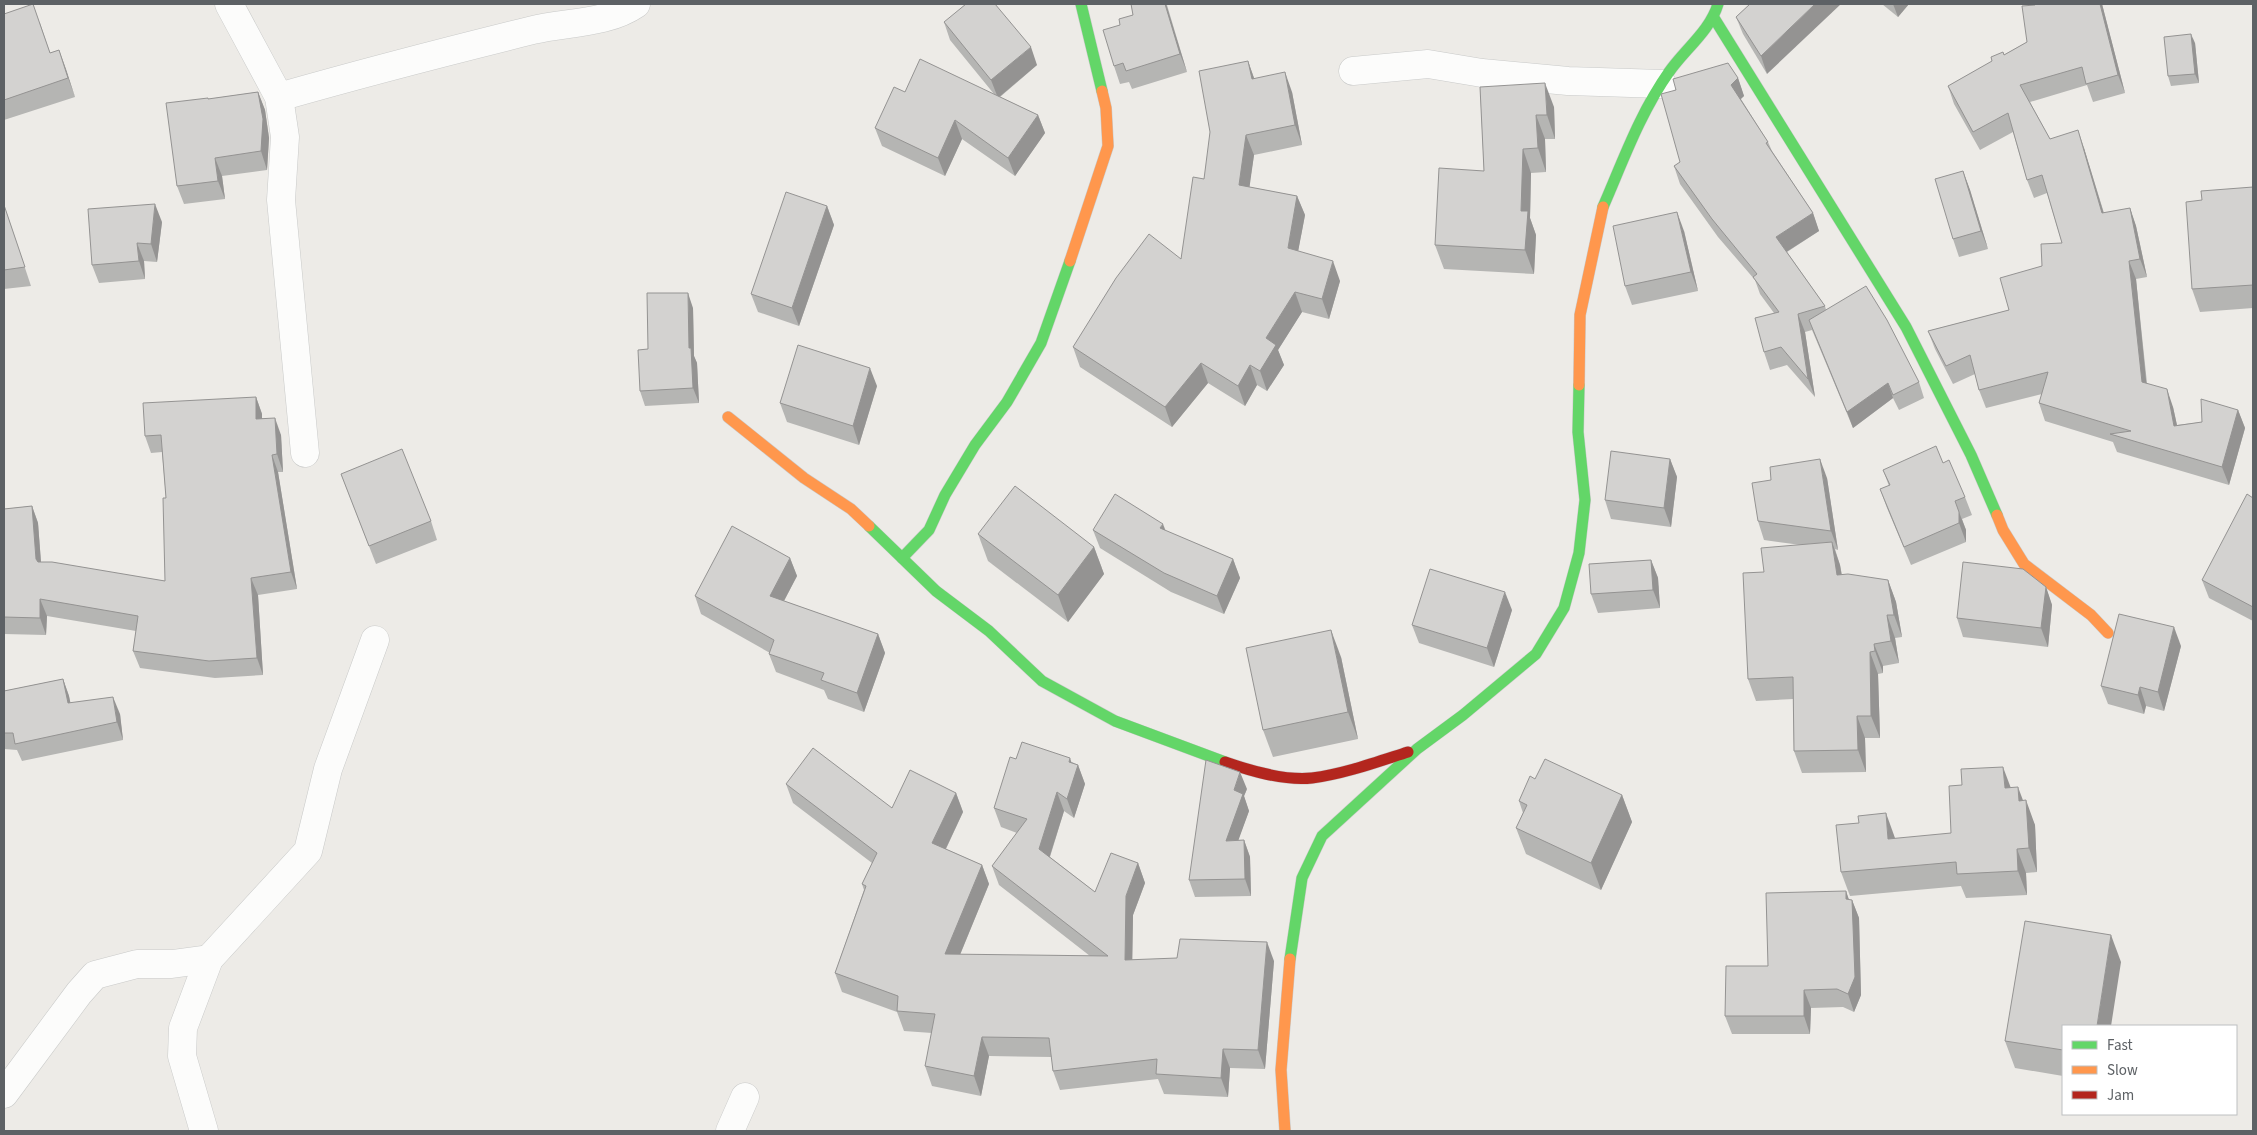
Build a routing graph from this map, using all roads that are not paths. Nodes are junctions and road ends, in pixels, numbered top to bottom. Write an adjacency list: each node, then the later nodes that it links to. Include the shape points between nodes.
1 (229, 4): 8 (street)
2 (636, 4): 8 (street, via 602,17 535,29)
3 (1081, 4): 11 (street, via 1106,108 1108,146 1095,190 1041,343 1007,402 975,445 945,495 929,530)
4 (1718, 4): 5 (street)
5 (1714, 18): 7 (street); 12 (street, via 1906,327 1971,455 2003,530 2024,564 2091,615)
6 (1353, 71): 7 (street, via 1428,64 1568,81)
7 (1662, 84): 14 (street, via 1642,116 1603,207 1580,315 1578,432 1585,500 1579,553 1564,608 1536,654)
8 (278, 97): 10 (street, via 285,137 281,200)
9 (728, 418): 11 (street, via 804,478 851,509)
10 (305, 453)
11 (902, 558): 14 (street, via 936,592 989,631 1042,680 1115,721 1161,739 1237,766 1277,776 1311,778)
12 (2108, 633)
13 (375, 640): 15 (street, via 328,769 308,851)
14 (1417, 749): 20 (street, via 1322,836 1302,878 1291,950 1281,1070)
15 (209, 959): 16 (street, via 137,964 95,976 78,993); 18 (street, via 182,1028 182,1056)
16 (4, 1094)
17 (745, 1097): 19 (street)
18 (204, 1131)
19 (730, 1131)
20 (1286, 1131)

